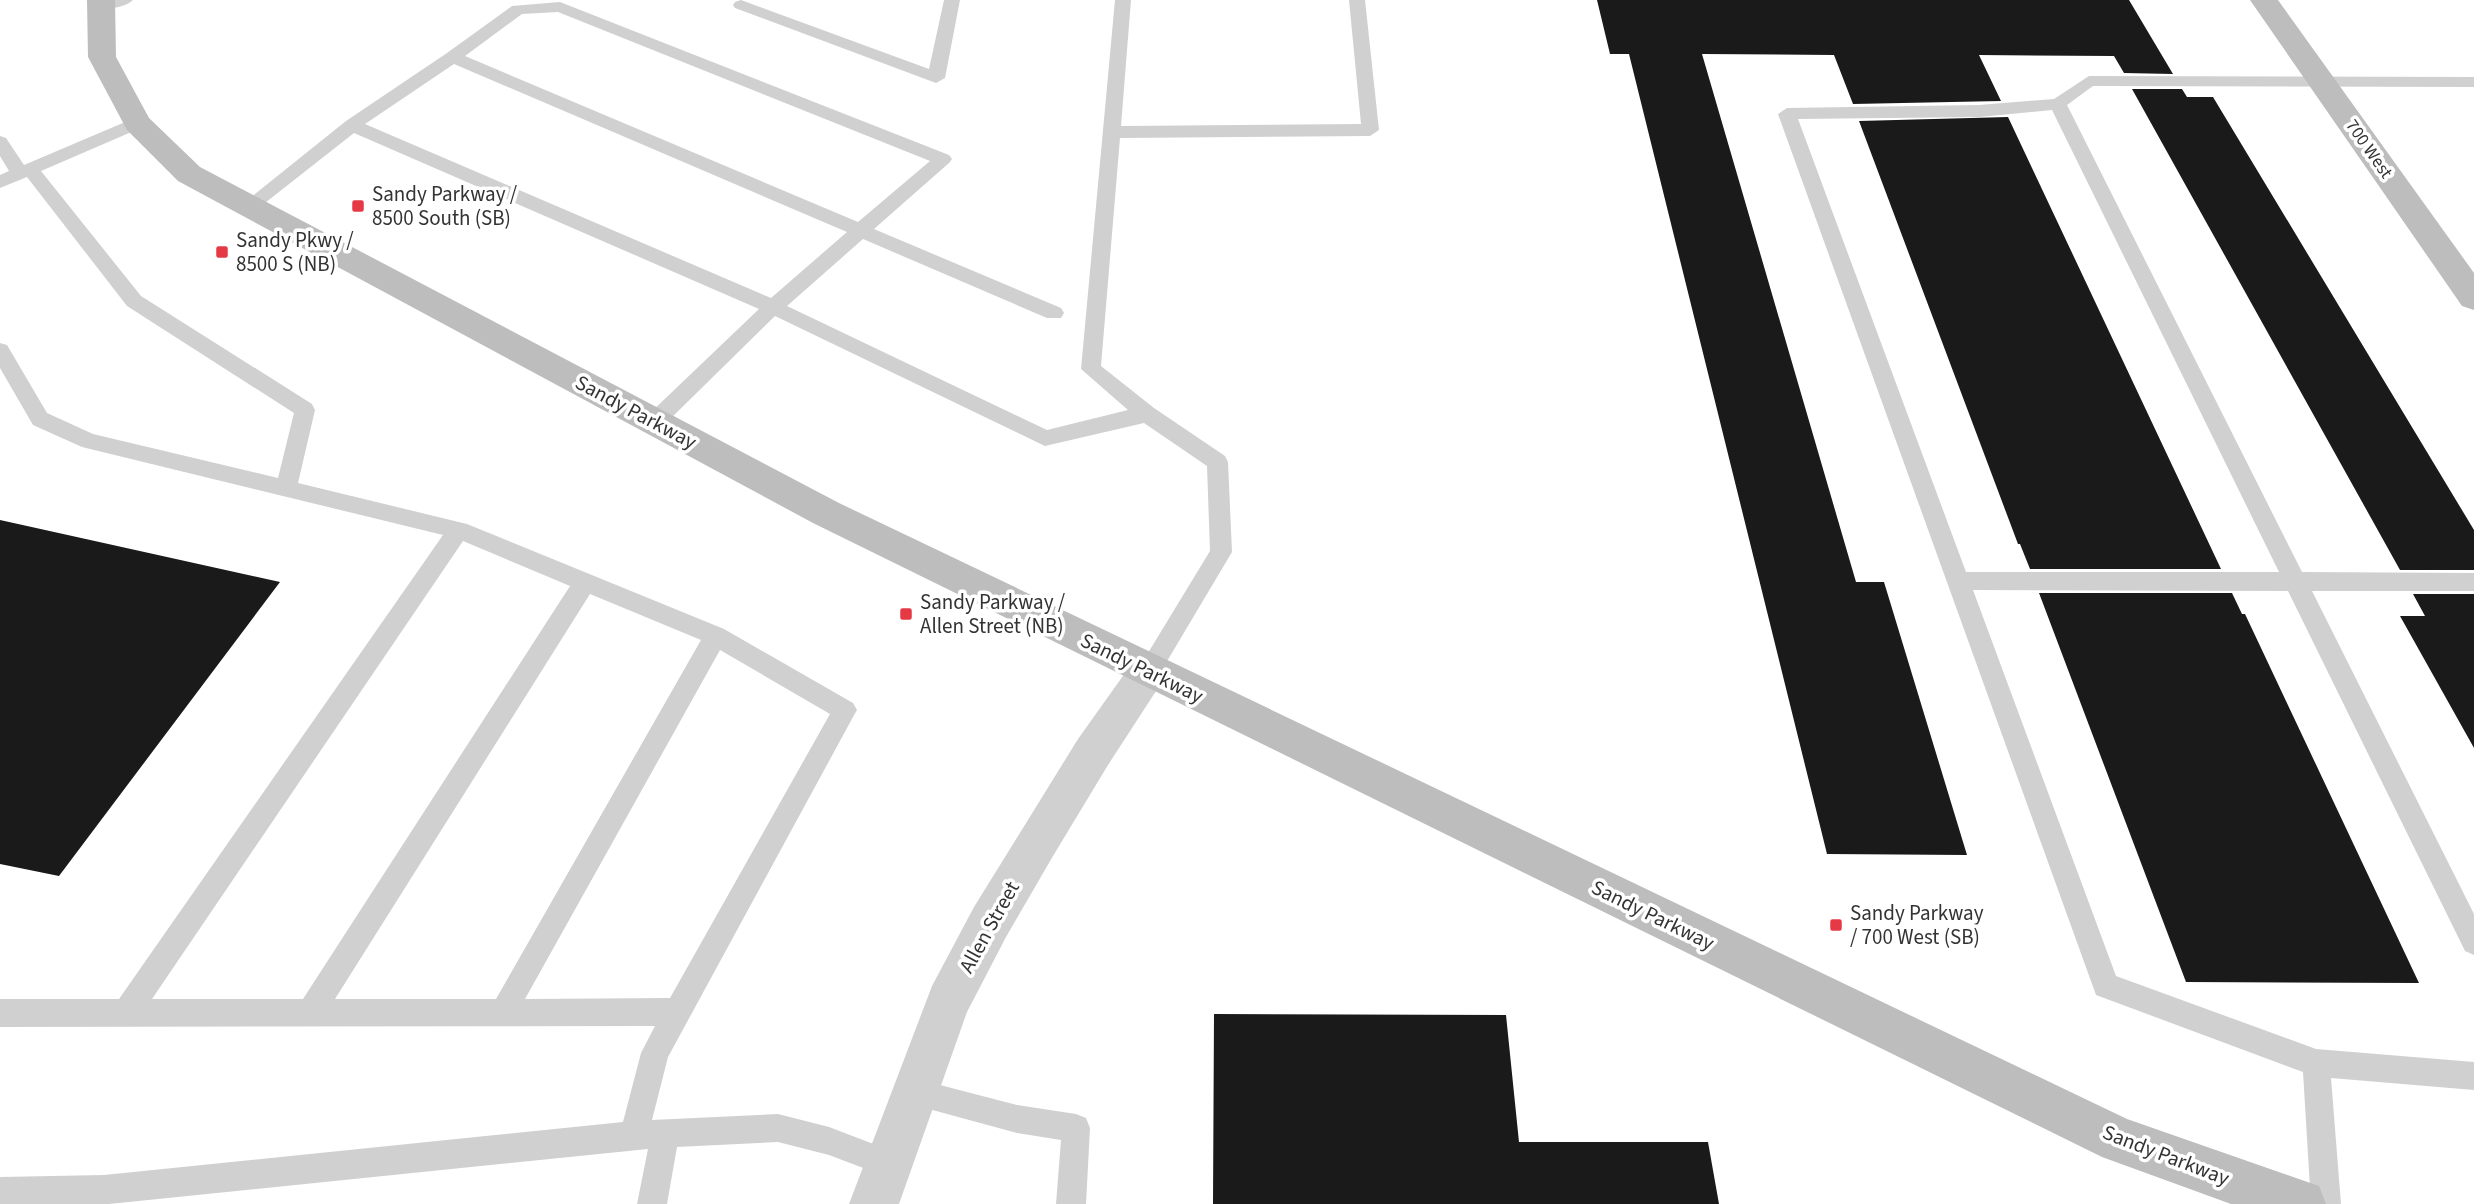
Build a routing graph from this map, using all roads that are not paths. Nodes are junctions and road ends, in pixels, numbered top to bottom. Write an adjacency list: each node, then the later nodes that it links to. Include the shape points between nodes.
1 (952, 0): 6 (lane, via 936,78)
2 (1123, 0): 13 (lane)
3 (1357, 0): 13 (lane, via 1370,130)
4 (2264, 0): 8 (main road, 700 West)
5 (109, 2): 11 (main road, Sandy Parkway, via 102,57)
6 (741, 5)
7 (453, 57): 12 (lane); 18 (lane); 18 (lane, via 518,9 560,7 943,159)
8 (2322, 82): 9 (lane); 10 (lane, via 2089,81); 19 (main road, 700 West)
9 (2474, 82)
10 (2058, 104): 27 (lane, via 1979,111 1787,114); 29 (lane)
11 (137, 123): 15 (lane); 17 (main road, Sandy Parkway, via 190,174)
12 (352, 125): 17 (lane); 20 (lane)
13 (1111, 132): 23 (lane, via 1091,369)
14 (0, 142): 16 (lane, via 20,173)
15 (30, 169): 16 (lane); 25 (lane, via 134,301 305,410)
16 (0, 182)
17 (249, 206): 24 (main road, Sandy Parkway)
18 (863, 230): 20 (lane); 21 (lane)
19 (2474, 298)
20 (773, 307): 23 (lane, via 1045,438); 24 (lane)
21 (1054, 313)
22 (0, 350): 25 (lane, via 40,419 89,441)
23 (1147, 414): 32 (lane, via 1217,462 1221,552)
24 (655, 421): 32 (main road, Sandy Parkway, via 826,513)
25 (286, 488): 26 (lane)
26 (459, 530): 28 (lane); 37 (lane)
27 (1958, 581): 29 (lane); 39 (lane, via 2106,986)
28 (585, 582): 31 (lane); 38 (lane)
29 (2296, 582): 30 (lane); 33 (lane)
30 (2474, 582)
31 (716, 636): 34 (lane); 35 (lane, via 845,710)
32 (1149, 671): 41 (street, Allen Street, via 1093,752 989,922 948,1002); 49 (main road, Sandy Parkway, via 2119,1140)
33 (2474, 942)
34 (503, 1012): 35 (lane); 38 (lane)
35 (678, 1012): 43 (lane, via 655,1053)
36 (0, 1013): 37 (lane)
37 (126, 1013): 38 (lane)
38 (310, 1013)
39 (2316, 1063): 40 (lane); 50 (lane)
40 (2474, 1076)
41 (913, 1092): 44 (street, Allen Street); 48 (lane, via 1017,1119 1076,1128)
42 (665, 1134): 43 (lane); 44 (lane, via 778,1128); 46 (lane)
43 (634, 1135): 45 (lane, via 104,1191)
44 (887, 1163): 47 (street, Allen Street)
45 (0, 1192)
46 (652, 1204)
47 (874, 1204)
48 (1072, 1204)
49 (2301, 1204)
50 (2326, 1204)

